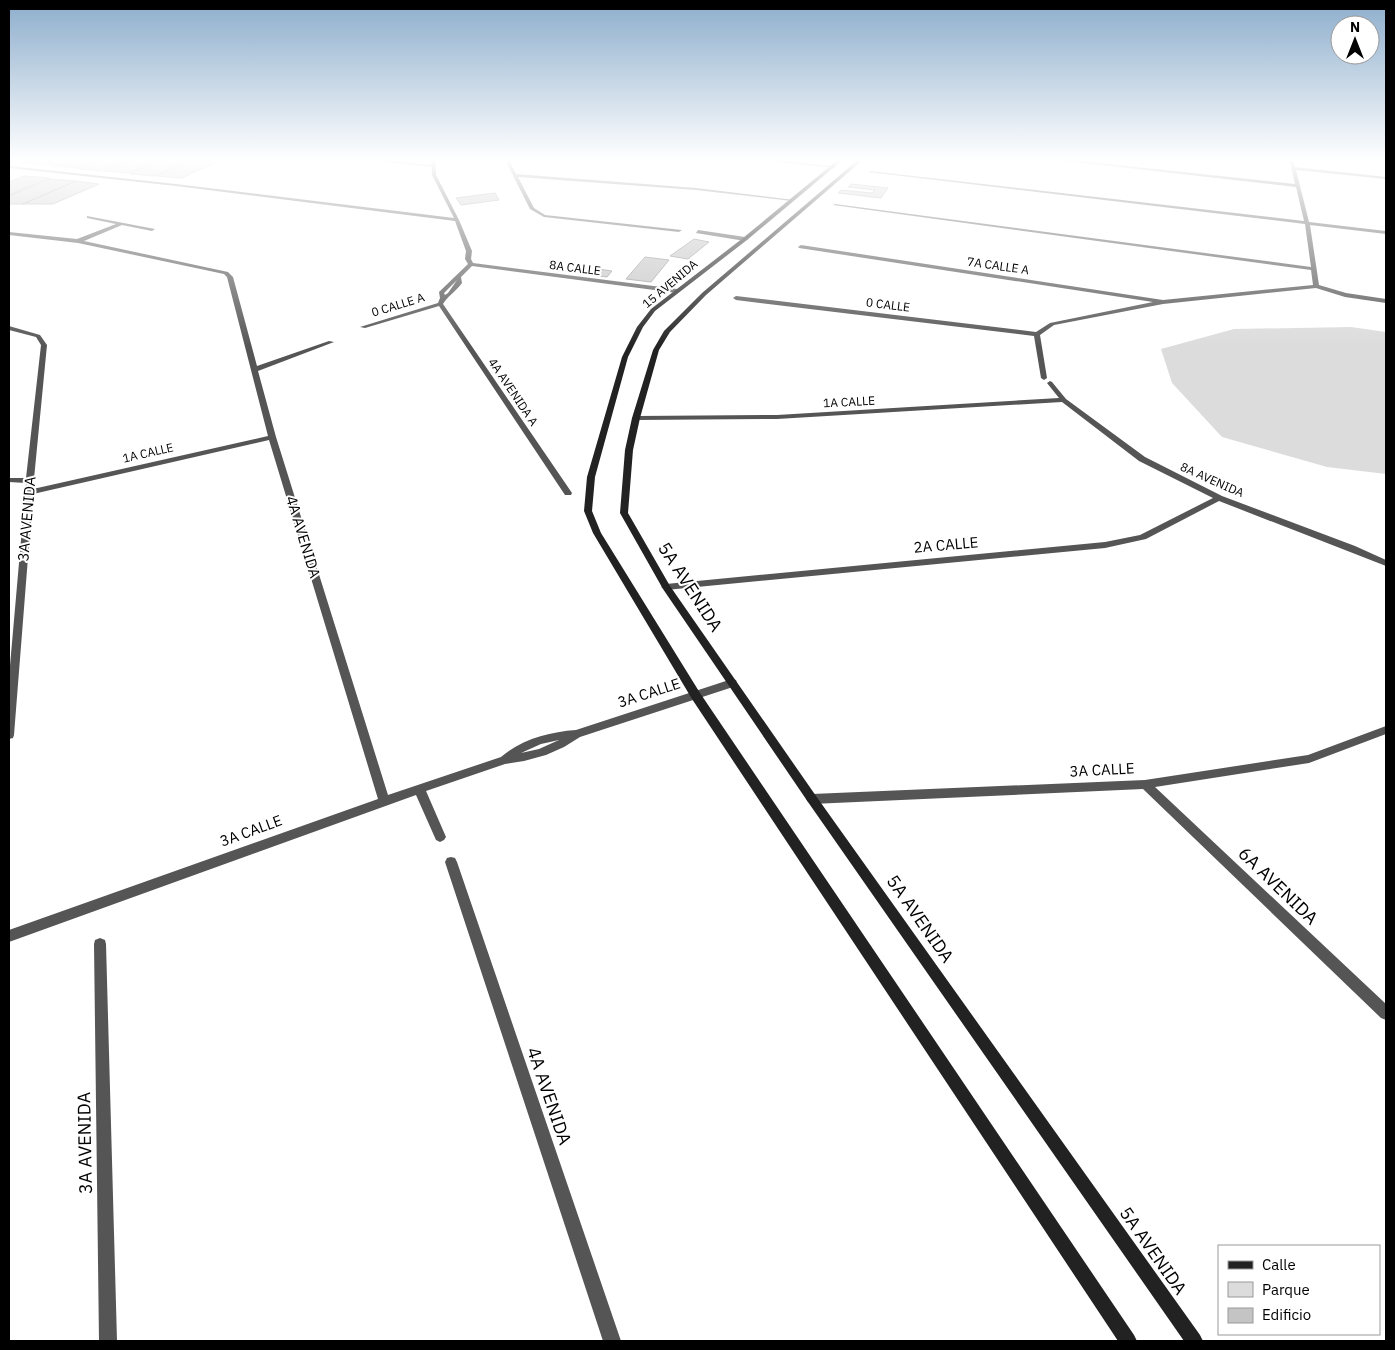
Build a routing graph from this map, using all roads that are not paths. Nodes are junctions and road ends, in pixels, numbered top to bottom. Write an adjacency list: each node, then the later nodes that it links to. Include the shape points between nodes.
1 (114, 221): 8 (street)
2 (457, 221): 18 (street)
3 (592, 221): 11 (street)
4 (767, 221): 15 (main road, 15 AVENIDA)
5 (789, 221): 32 (main road, 15 AVENIDA, via 704,294 667,331 656,350)
6 (955, 221): 19 (street)
7 (1290, 221): 9 (street)
8 (123, 223): 10 (street); 16 (street)
9 (1307, 223): 13 (street); 19 (street)
10 (152, 229)
11 (679, 230)
12 (698, 232): 15 (street)
13 (1386, 232)
14 (9, 234): 16 (street)
15 (745, 239): 21 (main road, 15 AVENIDA)
16 (78, 241): 30 (street, 4A AVENIDA, via 226,273 230,277)
17 (801, 247): 25 (street, 7A CALLE A)
18 (471, 264): 21 (street, 8A CALLE); 23 (street)
19 (1314, 269): 20 (street)
20 (1316, 286): 24 (street, via 1344,295); 25 (street)
21 (677, 291): 44 (main road, 15 AVENIDA, via 653,310 640,327 625,358 591,477 588,511 597,533)
22 (736, 298): 28 (street, 0 CALLE)
23 (442, 301): 26 (street, 0 CALLE A); 37 (street, 4A AVENIDA A)
24 (1386, 301)
25 (1163, 302): 28 (street, via 1062,320)
26 (363, 327)
27 (9, 328): 35 (street, 3A AVENIDA, via 38,336 44,345)
28 (1037, 334): 31 (street, 8A AVENIDA, via 1047,380)
29 (331, 342): 30 (street)
30 (256, 370): 33 (street, 4A AVENIDA)
31 (1064, 400): 32 (street, 1A CALLE, via 777,418); 38 (street, 8A AVENIDA, via 1142,459)
32 (636, 418): 39 (main road, 15 AVENIDA, via 629,450)
33 (272, 437): 36 (street, 1A CALLE); 50 (street, 4A AVENIDA)
34 (9, 480): 35 (street)
35 (30, 481): 36 (street, 3A AVENIDA)
36 (29, 492): 43 (street, 3A AVENIDA)
37 (568, 493)
38 (1220, 498): 40 (street, 8A AVENIDA); 41 (street, 2A CALLE, via 1143,537 1118,543)
39 (624, 514): 41 (main road, 5A AVENIDA)
40 (1386, 563)
41 (666, 587): 42 (main road, 5A AVENIDA)
42 (732, 683): 44 (street, 3A CALLE); 49 (main road, 5A AVENIDA)
43 (10, 696): 46 (street, 3A AVENIDA)
44 (696, 696): 48 (street, 3A CALLE, via 576,734 564,744); 58 (main road)
45 (1386, 730): 47 (street, 3A CALLE, via 1309,759)
46 (9, 735)
47 (1145, 784): 49 (street, 3A CALLE); 55 (street, 6A AVENIDA)
48 (419, 789): 50 (street, 3A CALLE); 51 (street)
49 (812, 800): 59 (main road, 5A AVENIDA)
50 (384, 801): 53 (street, 3A CALLE)
51 (440, 837)
52 (451, 862): 57 (street, 4A AVENIDA)
53 (9, 936)
54 (100, 944): 56 (street, 3A AVENIDA)
55 (1386, 1013)
56 (108, 1341)
57 (612, 1341)
58 (1128, 1341)
59 (1194, 1341)

